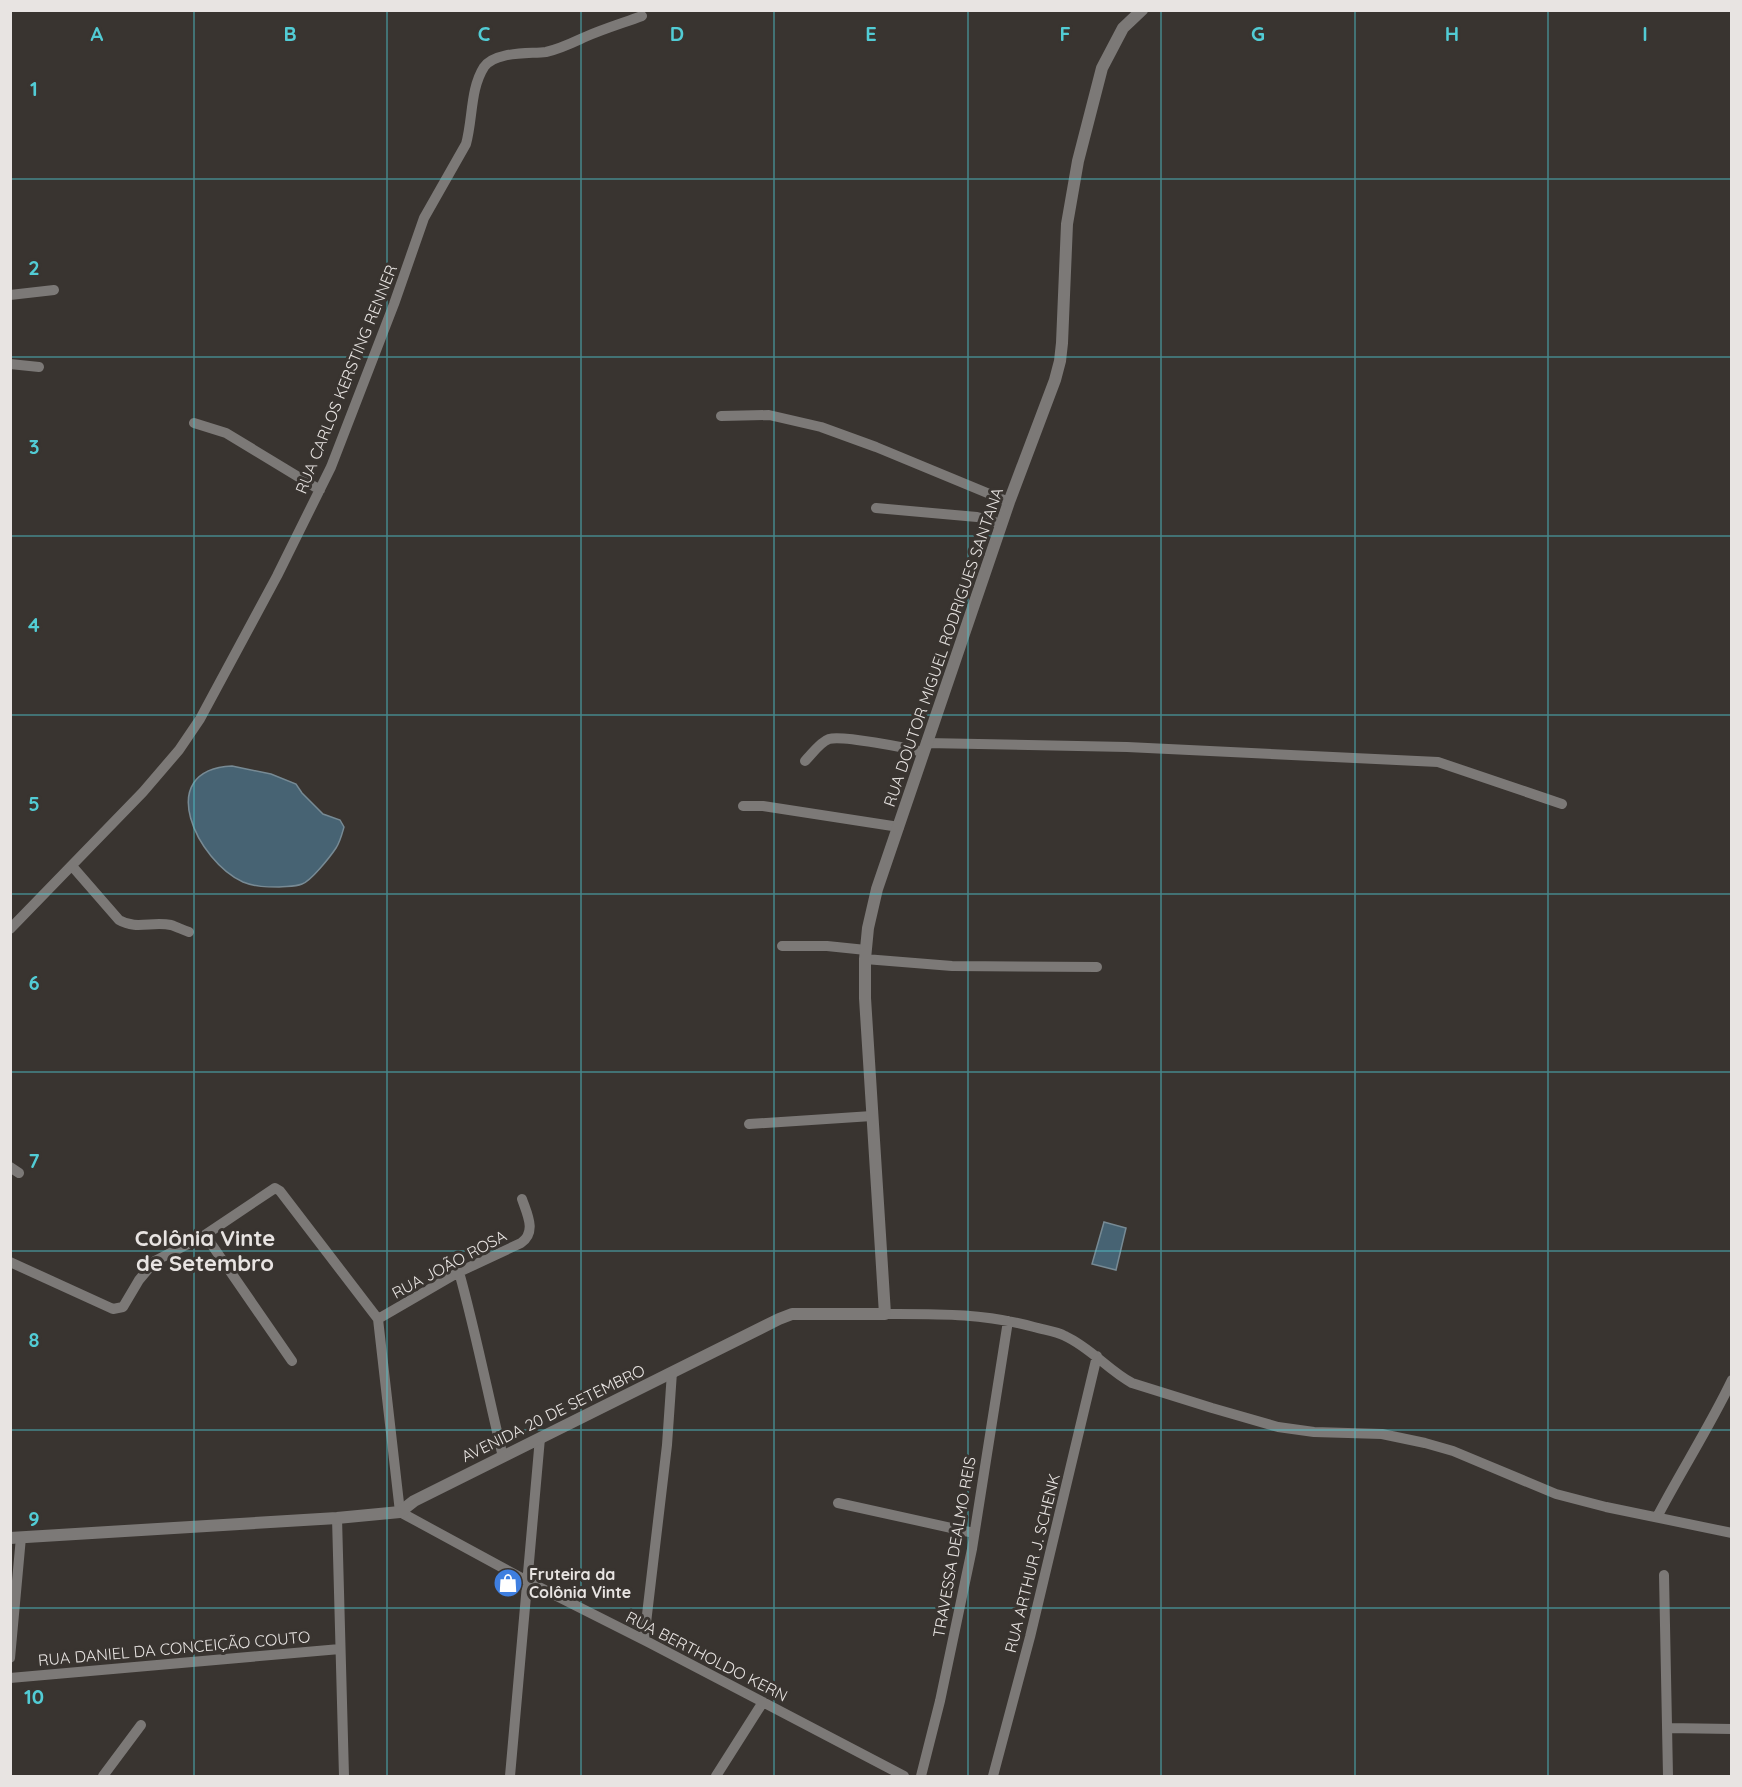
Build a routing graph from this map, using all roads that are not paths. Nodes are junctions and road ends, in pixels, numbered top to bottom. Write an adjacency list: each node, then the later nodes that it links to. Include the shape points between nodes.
1 (1142, 10): 10 (street, RUA DOUTOR MIGUEL RODRIGUES SANTANA, via 1123,28 1102,68 1078,161 1067,224 1060,361)
2 (642, 16): 9 (street, RUA CARLOS KERSTING RENNER, via 545,52 489,61 483,69 466,144 424,218)
3 (54, 290): 4 (street)
4 (10, 295)
5 (10, 364): 6 (street)
6 (39, 367)
7 (721, 416): 10 (street, via 769,415 821,427)
8 (195, 423): 9 (street, via 226,433)
9 (320, 490): 18 (street, RUA CARLOS KERSTING RENNER, via 200,719 143,792)
10 (1009, 502): 12 (street, RUA DOUTOR MIGUEL RODRIGUES SANTANA)
11 (876, 508): 12 (street, via 977,517)
12 (1002, 524): 13 (street, RUA DOUTOR MIGUEL RODRIGUES SANTANA)
13 (924, 747): 14 (street, via 828,739); 15 (street, via 1127,747 1438,762); 17 (street, RUA DOUTOR MIGUEL RODRIGUES SANTANA)
14 (805, 761)
15 (1562, 804)
16 (743, 806): 17 (street)
17 (899, 827): 22 (street, RUA DOUTOR MIGUEL RODRIGUES SANTANA, via 877,889)
18 (72, 866): 19 (street, RUA CARLOS KERSTING RENNER); 20 (street, via 127,925 170,925)
19 (10, 929)
20 (189, 932)
21 (782, 946): 22 (street, via 827,946)
22 (865, 954): 23 (street, via 952,966); 24 (street, RUA DOUTOR MIGUEL RODRIGUES SANTANA)
23 (1097, 967)
24 (872, 1116): 25 (street); 30 (street, RUA DOUTOR MIGUEL RODRIGUES SANTANA)
25 (749, 1124)
26 (522, 1199): 29 (street, RUA JOÃO ROSA, via 530,1224 528,1238)
27 (205, 1235): 28 (street, via 155,1261 123,1307 112,1309); 31 (street, via 275,1188); 34 (street)
28 (10, 1262)
29 (459, 1272): 31 (street, RUA JOÃO ROSA); 38 (street)
30 (885, 1314): 32 (street, AVENIDA 20 DE SETEMBRO, via 963,1314); 35 (street, AVENIDA 20 DE SETEMBRO, via 792,1314)
31 (378, 1319): 40 (street)
32 (1008, 1321): 33 (street, AVENIDA 20 DE SETEMBRO, via 1064,1335); 43 (street, TRAVESSA DEALMO REIS)
33 (1097, 1356): 41 (street, AVENIDA 20 DE SETEMBRO, via 1114,1373 1132,1383 1256,1422 1293,1430 1382,1434 1425,1443 1556,1494); 62 (street, RUA ARTHUR J. SCHENK)
34 (292, 1361)
35 (672, 1372): 37 (street, AVENIDA 20 DE SETEMBRO); 48 (street)
36 (1731, 1380): 41 (street)
37 (540, 1438): 38 (street, AVENIDA 20 DE SETEMBRO); 47 (street)
38 (503, 1456): 40 (street, AVENIDA 20 DE SETEMBRO)
39 (838, 1503): 43 (street)
40 (400, 1512): 42 (street, AVENIDA 20 DE SETEMBRO); 47 (street, RUA BERTHOLDO KERN)
41 (1656, 1517): 44 (street, AVENIDA 20 DE SETEMBRO)
42 (337, 1518): 45 (street, AVENIDA 20 DE SETEMBRO); 49 (street)
43 (974, 1533): 61 (street, TRAVESSA DEALMO REIS)
44 (1731, 1533)
45 (16, 1538): 50 (street)
46 (1664, 1575): 54 (street)
47 (527, 1581): 48 (street, RUA BERTHOLDO KERN); 58 (street)
48 (644, 1640): 52 (street, RUA BERTHOLDO KERN)
49 (340, 1648): 51 (street, RUA DANIEL DA CONCEIÇÃO COUTO); 57 (street)
50 (10, 1658)
51 (10, 1678)
52 (763, 1702): 59 (street); 60 (street, RUA BERTHOLDO KERN)
53 (141, 1725): 56 (street)
54 (1667, 1728): 55 (street); 63 (street)
55 (1731, 1729)
56 (103, 1776)
57 (344, 1776)
58 (510, 1776)
59 (716, 1776)
60 (904, 1776)
61 (921, 1776)
62 (993, 1776)
63 (1668, 1776)

